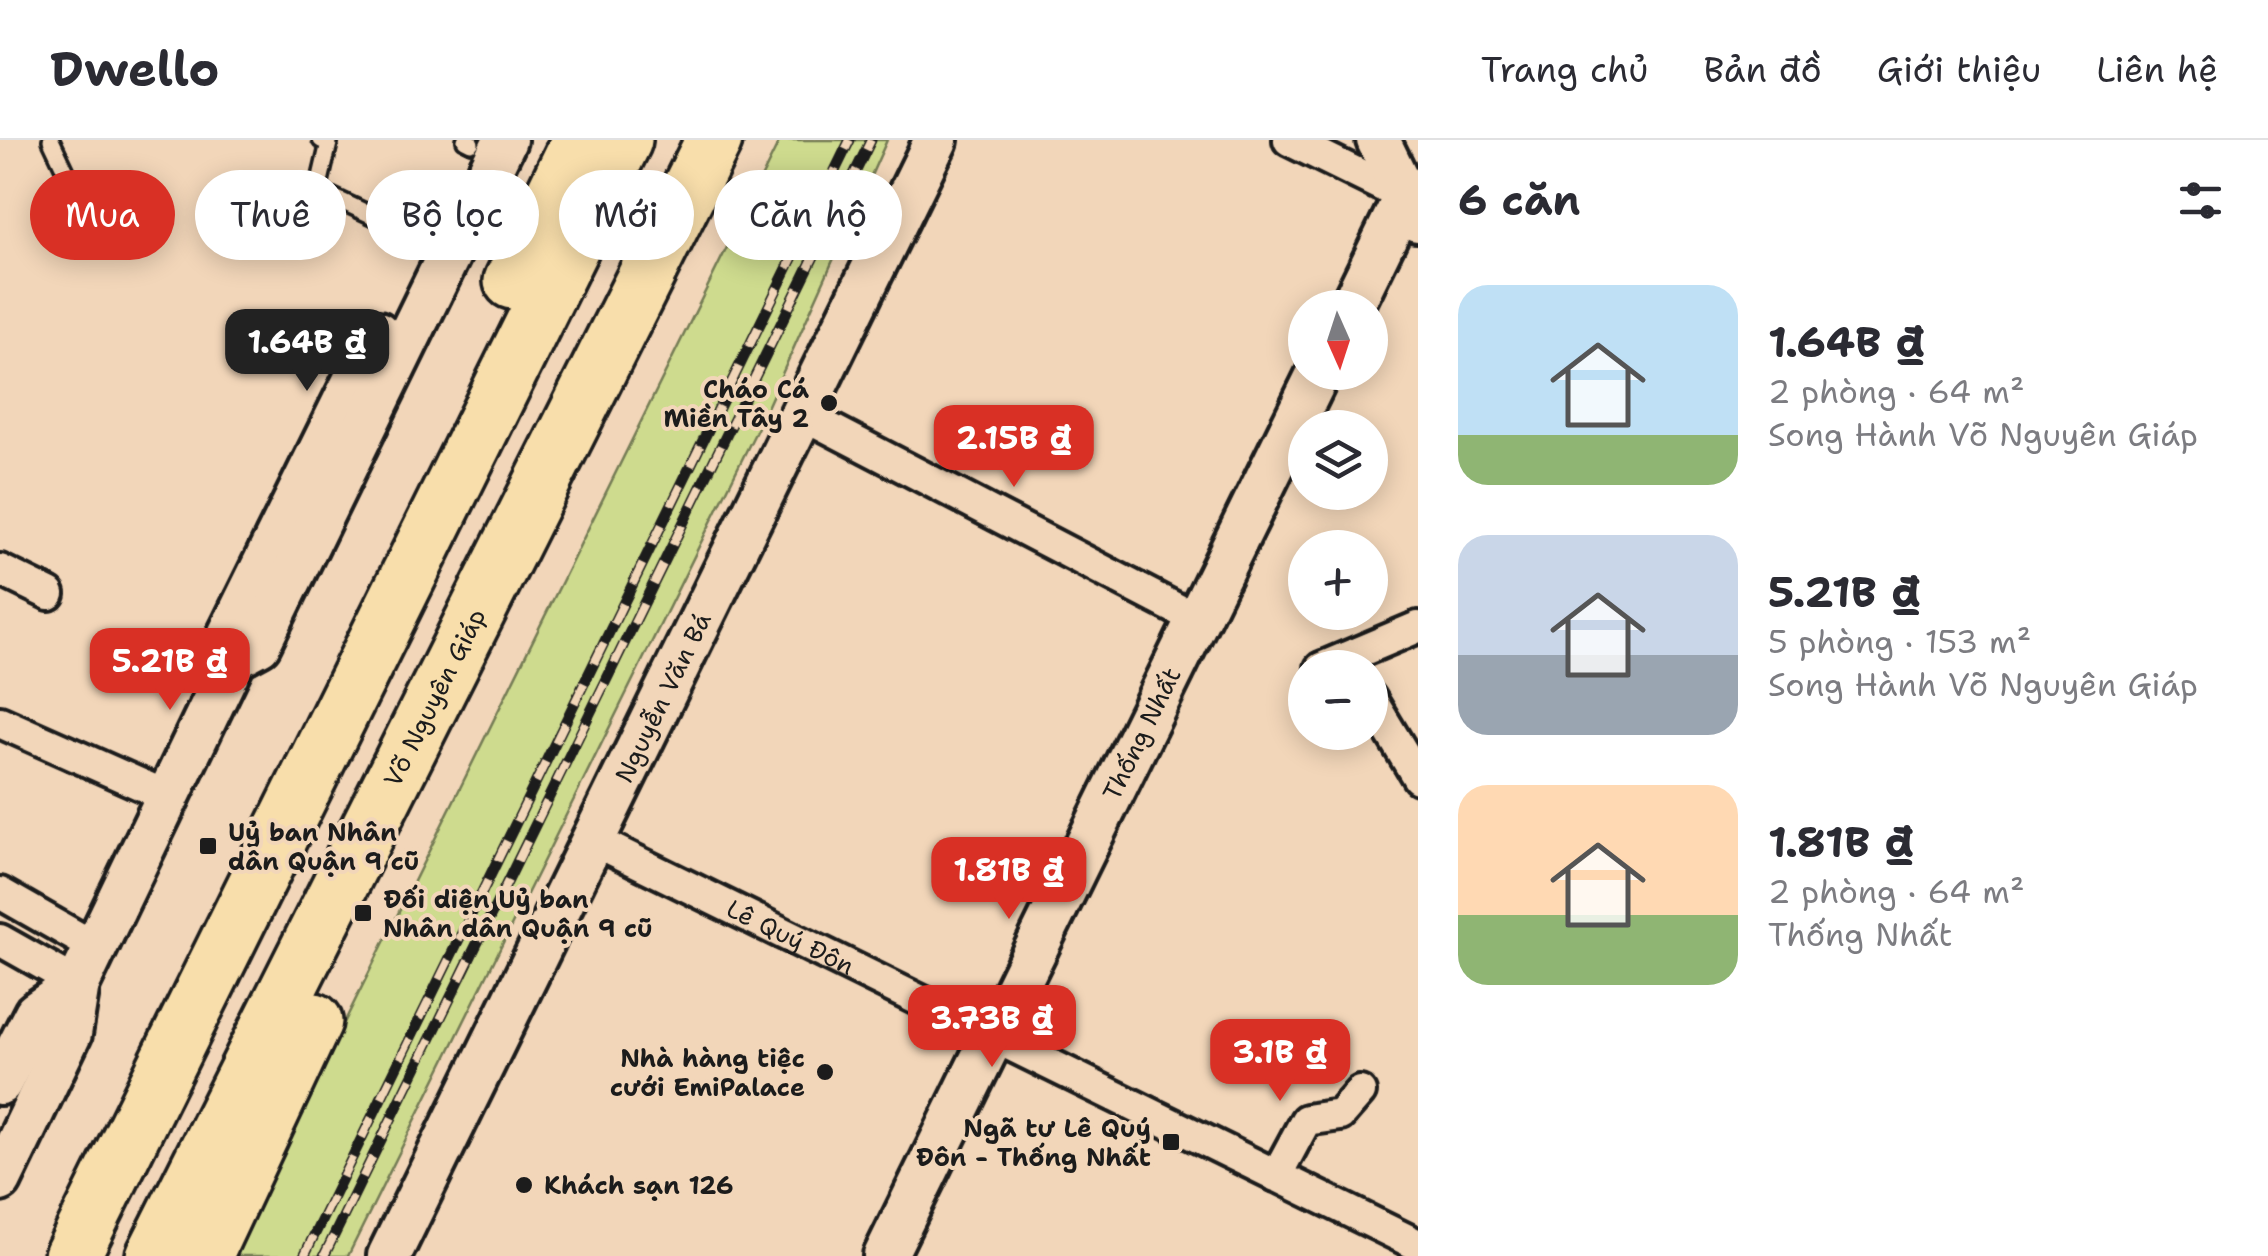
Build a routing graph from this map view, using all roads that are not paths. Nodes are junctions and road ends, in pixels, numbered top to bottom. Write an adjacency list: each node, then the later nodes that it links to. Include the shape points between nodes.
1 (51, 140): 11 (lane)
2 (322, 140): 14 (lane, via 329,143 318,190)
3 (580, 140): 43 (highway)
4 (624, 140): 44 (highway)
5 (714, 140): 32 (highway, Võ Nguyên Giáp)
6 (749, 140): 30 (highway, Võ Nguyên Giáp)
7 (936, 140): 18 (main road, Nguyễn Văn Bá)
8 (1289, 140): 13 (street)
9 (1378, 140): 13 (main road)
10 (478, 141): 12 (main road); 24 (main road, via 258,644)
11 (65, 170)
12 (462, 170)
13 (1412, 210): 16 (main road)
14 (366, 213)
15 (414, 260): 24 (main road, via 229,635)
16 (1362, 290)
17 (1310, 390): 21 (main road, Thống Nhất)
18 (802, 414): 21 (street); 29 (main road, Nguyễn Văn Bá)
19 (0, 570): 20 (street)
20 (49, 594)
21 (1198, 620): 35 (main road, Thống Nhất)
22 (1418, 627): 23 (street)
23 (1375, 650)
24 (235, 658): 28 (main road)
25 (0, 722): 28 (street)
26 (1388, 728): 27 (street)
27 (1418, 778)
28 (171, 798): 34 (main road)
29 (593, 840): 35 (street, Lê Quý Đôn); 47 (main road, Nguyễn Văn Bá)
30 (376, 884): 32 (highway); 39 (highway, Võ Nguyên Giáp)
31 (0, 893): 34 (street)
32 (323, 922): 36 (highway, Võ Nguyên Giáp)
33 (0, 940): 34 (street)
34 (88, 966): 37 (main road, via 36,1013); 41 (main road, via 70,1034)
35 (993, 1036): 40 (street, Lê Quý Đôn); 48 (main road, Thống Nhất)
36 (244, 1083): 39 (highway); 45 (highway, Võ Nguyên Giáp)
37 (0, 1084)
38 (1360, 1092): 40 (street, via 1340,1115 1304,1122)
39 (249, 1166): 46 (highway, Võ Nguyên Giáp)
40 (1276, 1176): 42 (street, Lê Quý Đôn)
41 (0, 1180)
42 (1418, 1246)
43 (31, 1256)
44 (72, 1256)
45 (154, 1256)
46 (204, 1256)
47 (389, 1256)
48 (885, 1256)

